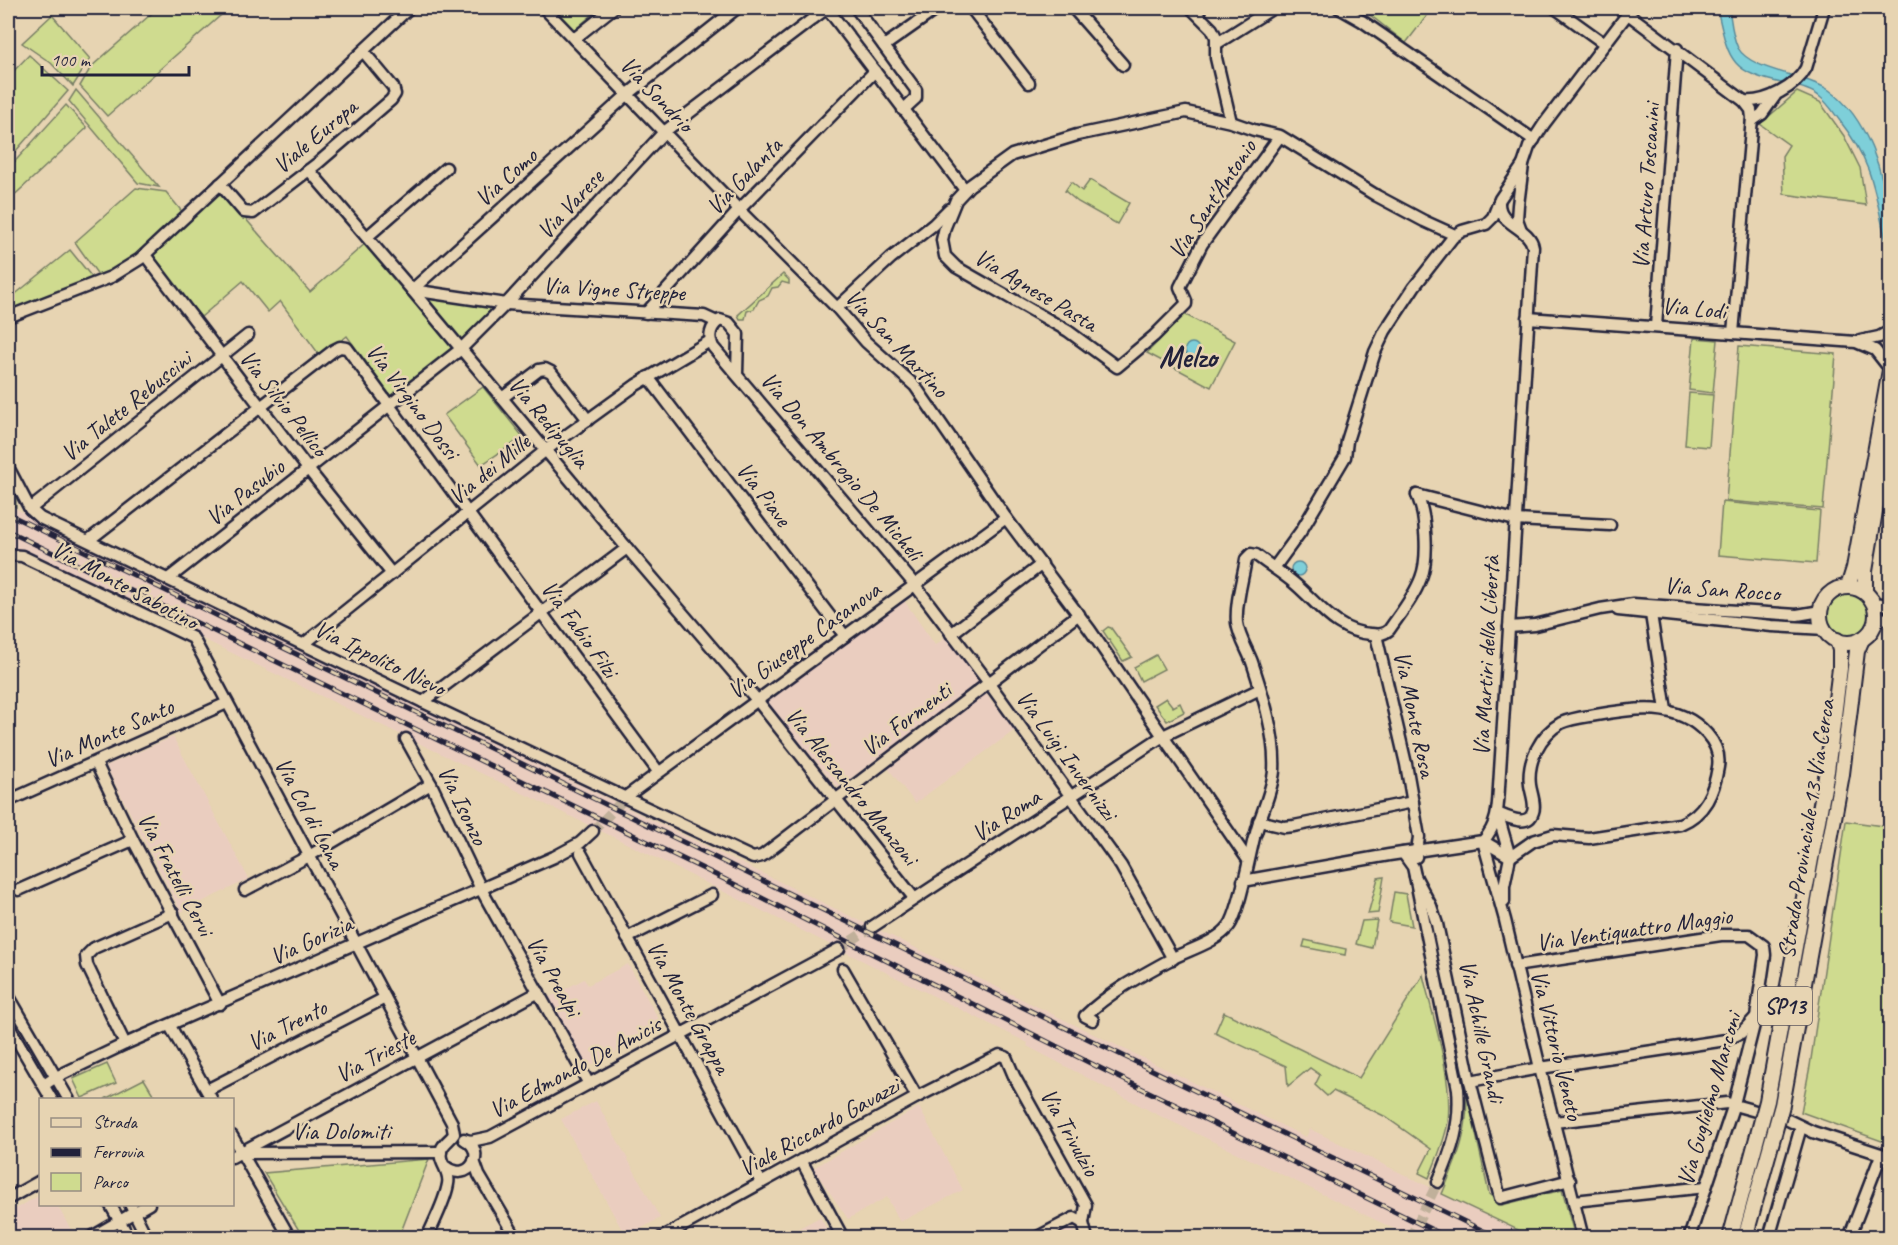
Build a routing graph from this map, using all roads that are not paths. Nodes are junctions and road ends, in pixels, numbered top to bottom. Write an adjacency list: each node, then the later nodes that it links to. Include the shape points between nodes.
1 (409, 8): 21 (street, Viale Europa)
2 (544, 8): 16 (street, Via Sondrio)
3 (613, 8): 16 (street)
4 (737, 8): 26 (street, Via Como)
5 (827, 8): 23 (street); 30 (street, Via Varese)
6 (856, 8): 19 (street)
7 (938, 8): 19 (street)
8 (971, 8): 24 (street)
9 (1073, 8): 22 (street)
10 (1191, 8): 18 (street, via 1214,31)
11 (1273, 8): 18 (street)
12 (1339, 8): 32 (street)
13 (1555, 8): 17 (street)
14 (1824, 8): 25 (street, via 1806,68)
15 (1630, 11): 17 (street); 20 (street)
16 (574, 39): 26 (street, Via Sondrio)
17 (1605, 44): 32 (street)
18 (1216, 45): 29 (street)
19 (884, 46): 27 (street, via 916,90 916,98)
20 (1677, 50): 28 (street); 53 (street, Via Arturo Toscanini)
21 (363, 51): 35 (street, Viale Europa, via 393,87 394,96); 36 (street, Viale Europa)
22 (1123, 65)
23 (875, 71): 27 (street); 41 (street, Via Galanta)
24 (1029, 83)
25 (1777, 94): 28 (street, via 1758,101); 28 (street, via 1762,114)
26 (627, 95): 30 (street, Via Sondrio); 46 (street, Via Como)
27 (903, 110): 37 (street)
28 (1749, 111): 55 (street)
29 (1231, 122): 31 (street); 37 (street, via 1181,112 1077,135 1012,155)
30 (664, 132): 41 (street, Via Sondrio); 47 (street, Via Varese)
31 (1280, 136): 43 (street, Via Sant'Antonio, via 1386,201); 60 (street, Via Sant'Antonio, via 1202,244 1180,287 1184,306)
32 (1534, 140): 33 (street)
33 (1523, 165): 38 (street); 40 (street)
34 (446, 168): 44 (street)
35 (309, 170): 36 (street, Viale Europa, via 251,213 244,212); 44 (street, Via Redipuglia)
36 (220, 184): 45 (street, Viale Europa)
37 (965, 190): 39 (street)
38 (1500, 200): 40 (street, via 1502,211 1508,213); 42 (street, via 1502,214); 43 (street, via 1496,214 1488,222)
39 (954, 205): 48 (street); 60 (street, Via Agnese Pasta, via 942,240 950,262 1072,334 1117,367)
40 (1518, 205): 42 (street)
41 (739, 210): 48 (street, Via San Martino); 49 (street, Via Galanta)
42 (1521, 230): 51 (street, Via Martiri della Libertà, via 1533,247)
43 (1455, 235): 82 (street, via 1383,334 1345,457)
44 (367, 237): 46 (street, Via Redipuglia)
45 (145, 255): 50 (street, Viale Europa, via 111,277); 61 (street, Via Silvio Pellico)
46 (412, 290): 47 (street, Via Vigne Streppe); 59 (street, Via Redipuglia)
47 (506, 304): 49 (street, Via Vigne Streppe); 59 (street, Via Varese)
48 (837, 308): 75 (street, Via San Martino, via 863,339 917,389)
49 (646, 313): 52 (street, Via Vigne Streppe, via 704,316)
50 (8, 317)
51 (1528, 318): 53 (street, Via Lodi); 76 (street, Via Martiri della Libertà)
52 (717, 322): 57 (street); 63 (street, Via Don Ambrogio De Micheli, via 729,323 738,334)
53 (1656, 326): 55 (street, Via Lodi)
54 (1890, 331): 58 (street, Via Lodi)
55 (1733, 333): 58 (street, Via Lodi)
56 (248, 335): 61 (street, Via Talete Rebuscini)
57 (710, 340): 63 (street, Via Don Ambrogio De Micheli); 64 (street, Via dei Mille)
58 (1856, 342): 62 (street, Via Lodi, via 1875,350)
59 (461, 349): 65 (street, Via Redipuglia); 66 (street, Via Pasubio)
60 (1138, 350)
61 (222, 356): 67 (street, Via Silvio Pellico); 73 (street, Via Talete Rebuscini)
62 (1890, 370): 86 (main road)
63 (737, 374): 85 (street, Via Don Ambrogio De Micheli)
64 (648, 377): 68 (street, Via dei Mille); 100 (street, Via Piave)
65 (502, 398): 68 (street, via 545,369); 70 (street, Via Redipuglia)
66 (390, 405): 67 (street, Via Virgino Dossi, via 350,350 343,347); 72 (street, Via Pasubio); 74 (street, Via Virgino Dossi)
67 (261, 408): 72 (street, Via Silvio Pellico); 78 (street)
68 (588, 420): 70 (street, Via dei Mille)
69 (1890, 422): 87 (main road, Strada Provinciale 13 Via Cerca / SP13, via 1865,570)
70 (546, 450): 74 (street, Via dei Mille); 79 (street, Via Redipuglia)
71 (8, 467): 73 (street)
72 (308, 469): 83 (street, Via Silvio Pellico); 84 (street, Via Pasubio)
73 (30, 509): 78 (street, Via Ippolito Nievo, via 40,518)
74 (469, 512): 83 (street, Via dei Mille); 91 (street, Via Fabio Filzi)
75 (1006, 518): 81 (street, Via San Martino); 85 (street, Via Giuseppe Casanova)
76 (1515, 520): 77 (street); 95 (street, Via Martiri della Libertà); 99 (street, via 1417,495 1423,516 1424,571 1389,630)
77 (1610, 525)
78 (89, 540): 84 (street, Via Ippolito Nievo)
79 (627, 548): 91 (street); 106 (street, Via Redipuglia)
80 (8, 555): 108 (street, Via Monte Sabotino, via 22,555 193,638)
81 (1042, 564): 92 (street, Via San Martino); 98 (street)
82 (1274, 568): 99 (street, via 1341,626); 105 (street, via 1251,554 1246,559 1237,621)
83 (392, 574): 103 (street, Via dei Mille)
84 (168, 579): 103 (street, Via Ippolito Nievo)
85 (915, 585): 98 (street, Via Luigi Invernizzi); 100 (street, Via Giuseppe Casanova)
86 (1848, 587): 87 (main road); 90 (main road, via 1831,593)
87 (1870, 598): 88 (street); 94 (main road, Strada Provinciale 13 Via Cerca / SP13)
88 (1890, 605)
89 (1650, 610): 93 (street, Via San Rocco); 95 (street, Via San Rocco, via 1628,605); 96 (street, Via San Rocco); 109 (street, Via San Rocco)
90 (1821, 611): 93 (street, Via San Rocco); 97 (main road)
91 (542, 612): 107 (street); 113 (street, Via Fabio Filzi)
92 (1079, 614): 104 (street, Via Formenti); 110 (street, Via San Martino)
93 (1791, 614): 96 (street, Via San Rocco)
94 (1883, 619): 101 (main road, Strada Provinciale 13 Via Cerca / SP13)
95 (1509, 627): 120 (street, Via Martiri della Libertà)
96 (1782, 627): 97 (street, Via San Rocco)
97 (1825, 629): 102 (main road)
98 (951, 634): 104 (street, Via Luigi Invernizzi)
99 (1376, 635): 119 (street, Via Monte Rosa)
100 (845, 636): 106 (street, Via Giuseppe Casanova)
101 (1862, 639): 102 (main road, via 1848,643); 207 (main road, Strada Provinciale 13 Via Cerca / SP13, bridge, via 1857,651 1842,774 1782,1105)
102 (1837, 640): 206 (main road, Strada Provinciale 13 Via Cerca / SP13, bridge, via 1840,668 1827,771 1767,1101)
103 (304, 644): 107 (street, Via Ippolito Nievo)
104 (989, 683): 116 (street, Via Luigi Invernizzi); 117 (street, Via Formenti)
105 (1260, 689): 110 (street, Via Roma); 121 (street, via 1274,771)
106 (757, 700): 115 (street, Via Giuseppe Casanova); 117 (street, Via Alessandro Manzoni)
107 (423, 702): 130 (street, Via Ippolito Nievo, via 750,857)
108 (227, 703): 112 (street, Via Monte Santo); 128 (street, Via Col di Lana)
109 (1666, 710): 120 (street, via 1618,711 1559,725 1545,737 1533,758 1529,778 1532,815 1520,821); 129 (street, via 1699,725 1717,750 1719,761 1713,791 1698,811 1680,824 1641,831 1589,838 1549,836)
110 (1162, 736): 116 (street, Via Roma); 131 (street, Via San Martino)
111 (406, 739): 114 (street, Via Isonzo)
112 (96, 763): 118 (street, Via Monte Santo); 123 (street, Via Fratelli Cervi)
113 (657, 770)
114 (430, 784): 128 (street); 134 (street, Via Isonzo)
115 (627, 796)
116 (1072, 797): 138 (street, Via Roma); 146 (street, Via Luigi Invernizzi, via 1125,873)
117 (835, 799): 130 (street, Via Formenti); 138 (street, Via Alessandro Manzoni)
118 (8, 801)
119 (1413, 802): 121 (street, Via Monte Rosa, via 1294,826); 125 (street, Via Monte Rosa)
120 (1497, 813): 124 (street, Via Martiri della Libertà, via 1494,827); 129 (street, Via Vittorio Veneto)
121 (1259, 821): 131 (street)
122 (593, 831): 134 (street, Via Gorizia, via 568,850)
123 (134, 840): 135 (street); 139 (street, Via Fratelli Cervi)
124 (1483, 841): 125 (street); 129 (street); 140 (street, Via Vittorio Veneto)
125 (1419, 851): 127 (street); 132 (street)
126 (581, 853): 142 (street, Via Monte Grappa)
127 (1403, 853): 132 (street, Via Achille Grandi); 133 (street)
128 (309, 856): 136 (street); 144 (street, Via Col di Lana)
129 (1510, 856): 140 (street, Via Vittorio Veneto, via 1504,886)
130 (759, 857)
131 (1248, 860): 133 (street)
132 (1414, 872): 163 (street, Via Achille Grandi, via 1437,924); 185 (street, via 1458,1089 1457,1130)
133 (1243, 881): 146 (street, via 1228,927 1213,939)
134 (481, 889): 144 (street, Via Gorizia); 149 (street, Via Prealpi)
135 (19, 890)
136 (245, 890)
137 (712, 895): 142 (street)
138 (914, 898): 141 (street, Via Roma)
139 (172, 913): 152 (street, Via Fratelli Cervi); 158 (street, via 94,948 86,956)
140 (1505, 920): 147 (street, Via Vittorio Veneto)
141 (872, 927)
142 (627, 938): 157 (street, Via Monte Grappa)
143 (1756, 939): 147 (street, Via Ventiquattro Maggio, via 1742,934 1721,935); 153 (street, Via Guglielmo Marconi, via 1766,951)
144 (357, 943): 151 (street, Via Col di Lana); 152 (street, Via Gorizia)
145 (839, 949): 157 (street)
146 (1173, 958): 154 (street, via 1102,1000 1085,1016)
147 (1515, 966): 161 (street, Via Vittorio Veneto)
148 (843, 969): 167 (street)
149 (539, 992): 160 (street, Via Trieste); 164 (street, Via Prealpi)
150 (8, 995): 162 (street)
151 (385, 998): 160 (street, Via Col di Lana); 166 (street, Via Trento)
152 (220, 1004): 156 (street, Via Gorizia)
153 (1756, 1017): 161 (street, via 1741,1033 1726,1040); 170 (street, Via Guglielmo Marconi)
154 (1093, 1020)
155 (8, 1025): 165 (street)
156 (170, 1026): 158 (street, Via Gorizia); 166 (street)
157 (681, 1034): 164 (street, Via Edmondo De Amicis); 184 (street, Via Monte Grappa)
158 (125, 1044): 162 (street, Via Gorizia)
159 (998, 1056): 167 (street, Viale Riccardo Gavazzi); 193 (street, Via Trivulzio, via 1006,1057 1086,1205)
160 (417, 1057): 174 (street, Via Col di Lana, via 454,1130); 177 (street, Via Trieste)
161 (1540, 1068): 163 (street); 171 (street, Via Vittorio Veneto)
162 (56, 1077): 165 (street, Via Gorizia); 169 (street)
163 (1470, 1082): 182 (street, Via Achille Grandi, via 1500,1198)
164 (589, 1084): 173 (street, Via Edmondo De Amicis)
165 (44, 1085): 168 (street)
166 (210, 1095)
167 (917, 1097): 179 (street, Viale Riccardo Gavazzi)
168 (51, 1098)
169 (68, 1098)
170 (1734, 1104): 171 (street, via 1718,1102); 172 (street); 187 (street, Via Guglielmo Marconi)
171 (1554, 1122): 182 (street, Via Vittorio Veneto)
172 (1801, 1126): 178 (street); 208 (street)
173 (490, 1137): 175 (street, Via Edmondo De Amicis); 180 (street, Via Edmondo De Amicis)
174 (449, 1140): 175 (street); 176 (street)
175 (466, 1140): 180 (street, via 473,1147)
176 (441, 1152): 177 (street, Via Dolomiti); 181 (street)
177 (237, 1155): 197 (street)
178 (1886, 1156): 209 (street)
179 (801, 1160): 184 (street, Viale Riccardo Gavazzi); 201 (street)
180 (472, 1162): 181 (street, via 456,1172); 186 (street, Via Edmondo De Amicis); 199 (street)
181 (445, 1167): 186 (street)
182 (1570, 1180): 189 (street, Via Vittorio Veneto)
183 (39, 1182): 188 (street)
184 (761, 1182): 200 (street, Viale Riccardo Gavazzi)
185 (1438, 1182)
186 (448, 1187): 198 (street)
187 (1706, 1187): 189 (street); 205 (street, Via Guglielmo Marconi)
188 (8, 1199)
189 (1574, 1201): 204 (street, Via Vittorio Veneto)
190 (111, 1206): 192 (street)
191 (132, 1209): 192 (street); 196 (street)
192 (120, 1221): 194 (street); 195 (street)
193 (1083, 1222): 202 (street, via 1067,1220); 203 (street, Via Trivulzio)
194 (90, 1238)
195 (129, 1238)
196 (147, 1238)
197 (290, 1238)
198 (427, 1238)
199 (516, 1238)
200 (661, 1238)
201 (843, 1238)
202 (1036, 1238)
203 (1087, 1238)
204 (1583, 1238)
205 (1689, 1238)
206 (1730, 1238)
207 (1745, 1238)
208 (1769, 1238)
209 (1849, 1238)

